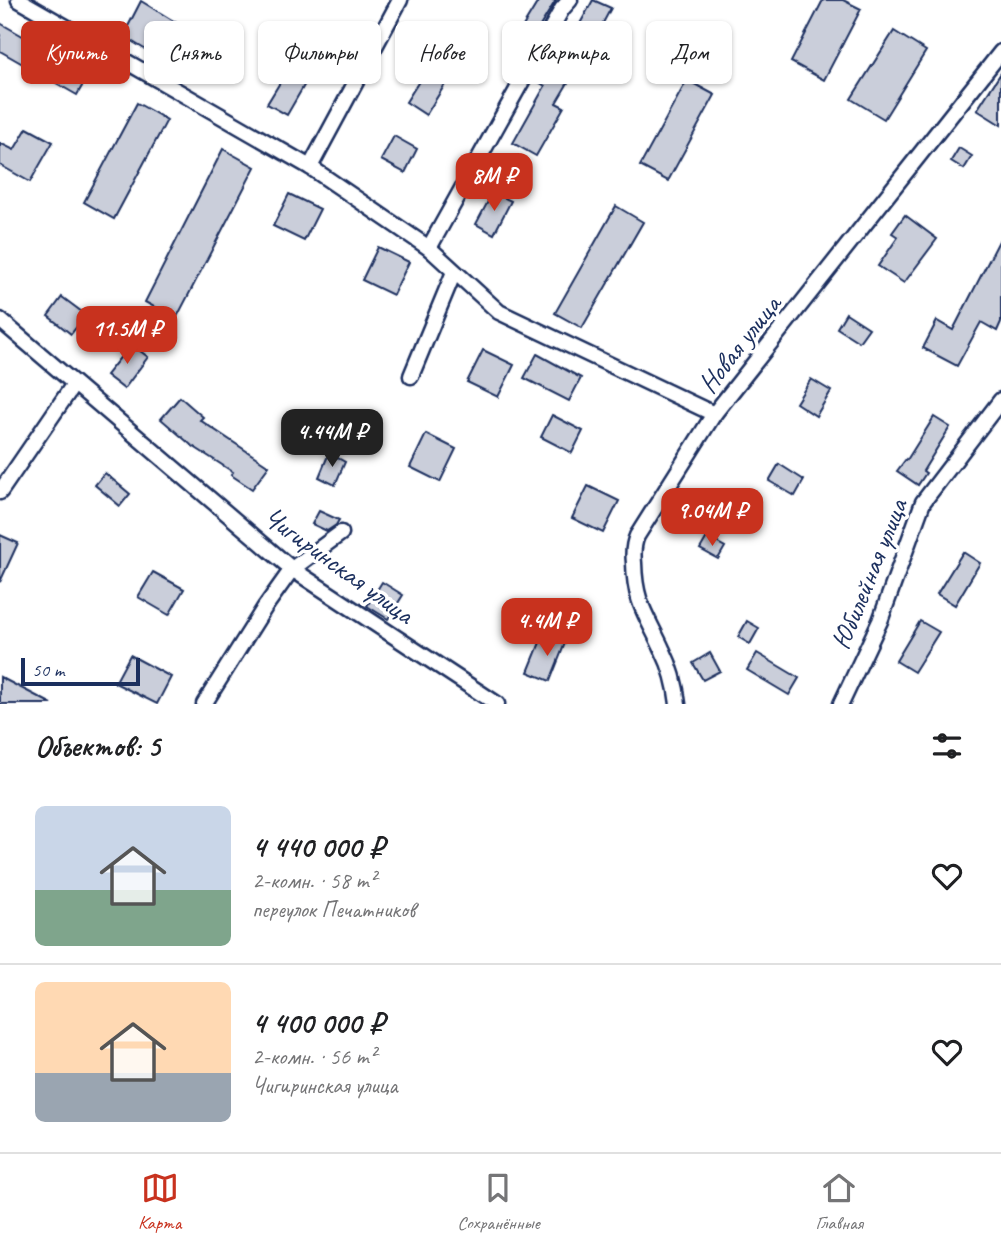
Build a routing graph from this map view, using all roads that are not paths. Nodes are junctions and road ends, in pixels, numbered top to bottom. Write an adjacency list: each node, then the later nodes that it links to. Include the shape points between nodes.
1 (19, 0): 5 (street)
2 (400, 0): 5 (street)
3 (570, 0): 6 (street)
4 (1001, 52): 12 (street, Новая улица)
5 (310, 167): 6 (street)
6 (429, 248): 7 (street)
7 (454, 272): 9 (street); 12 (street, via 499,312)
8 (0, 320): 10 (street, Чигиринская улица)
9 (411, 376)
10 (74, 384): 13 (street); 15 (street, Чигиринская улица)
11 (1001, 400): 19 (street, Юбилейная улица, via 923,502 880,621)
12 (714, 414): 18 (street, Новая улица, via 634,544 636,596 664,653)
13 (0, 492)
14 (341, 533): 15 (street)
15 (292, 569): 16 (street); 17 (street, Чигиринская улица)
16 (205, 704)
17 (497, 704)
18 (678, 704)
19 (841, 704)

